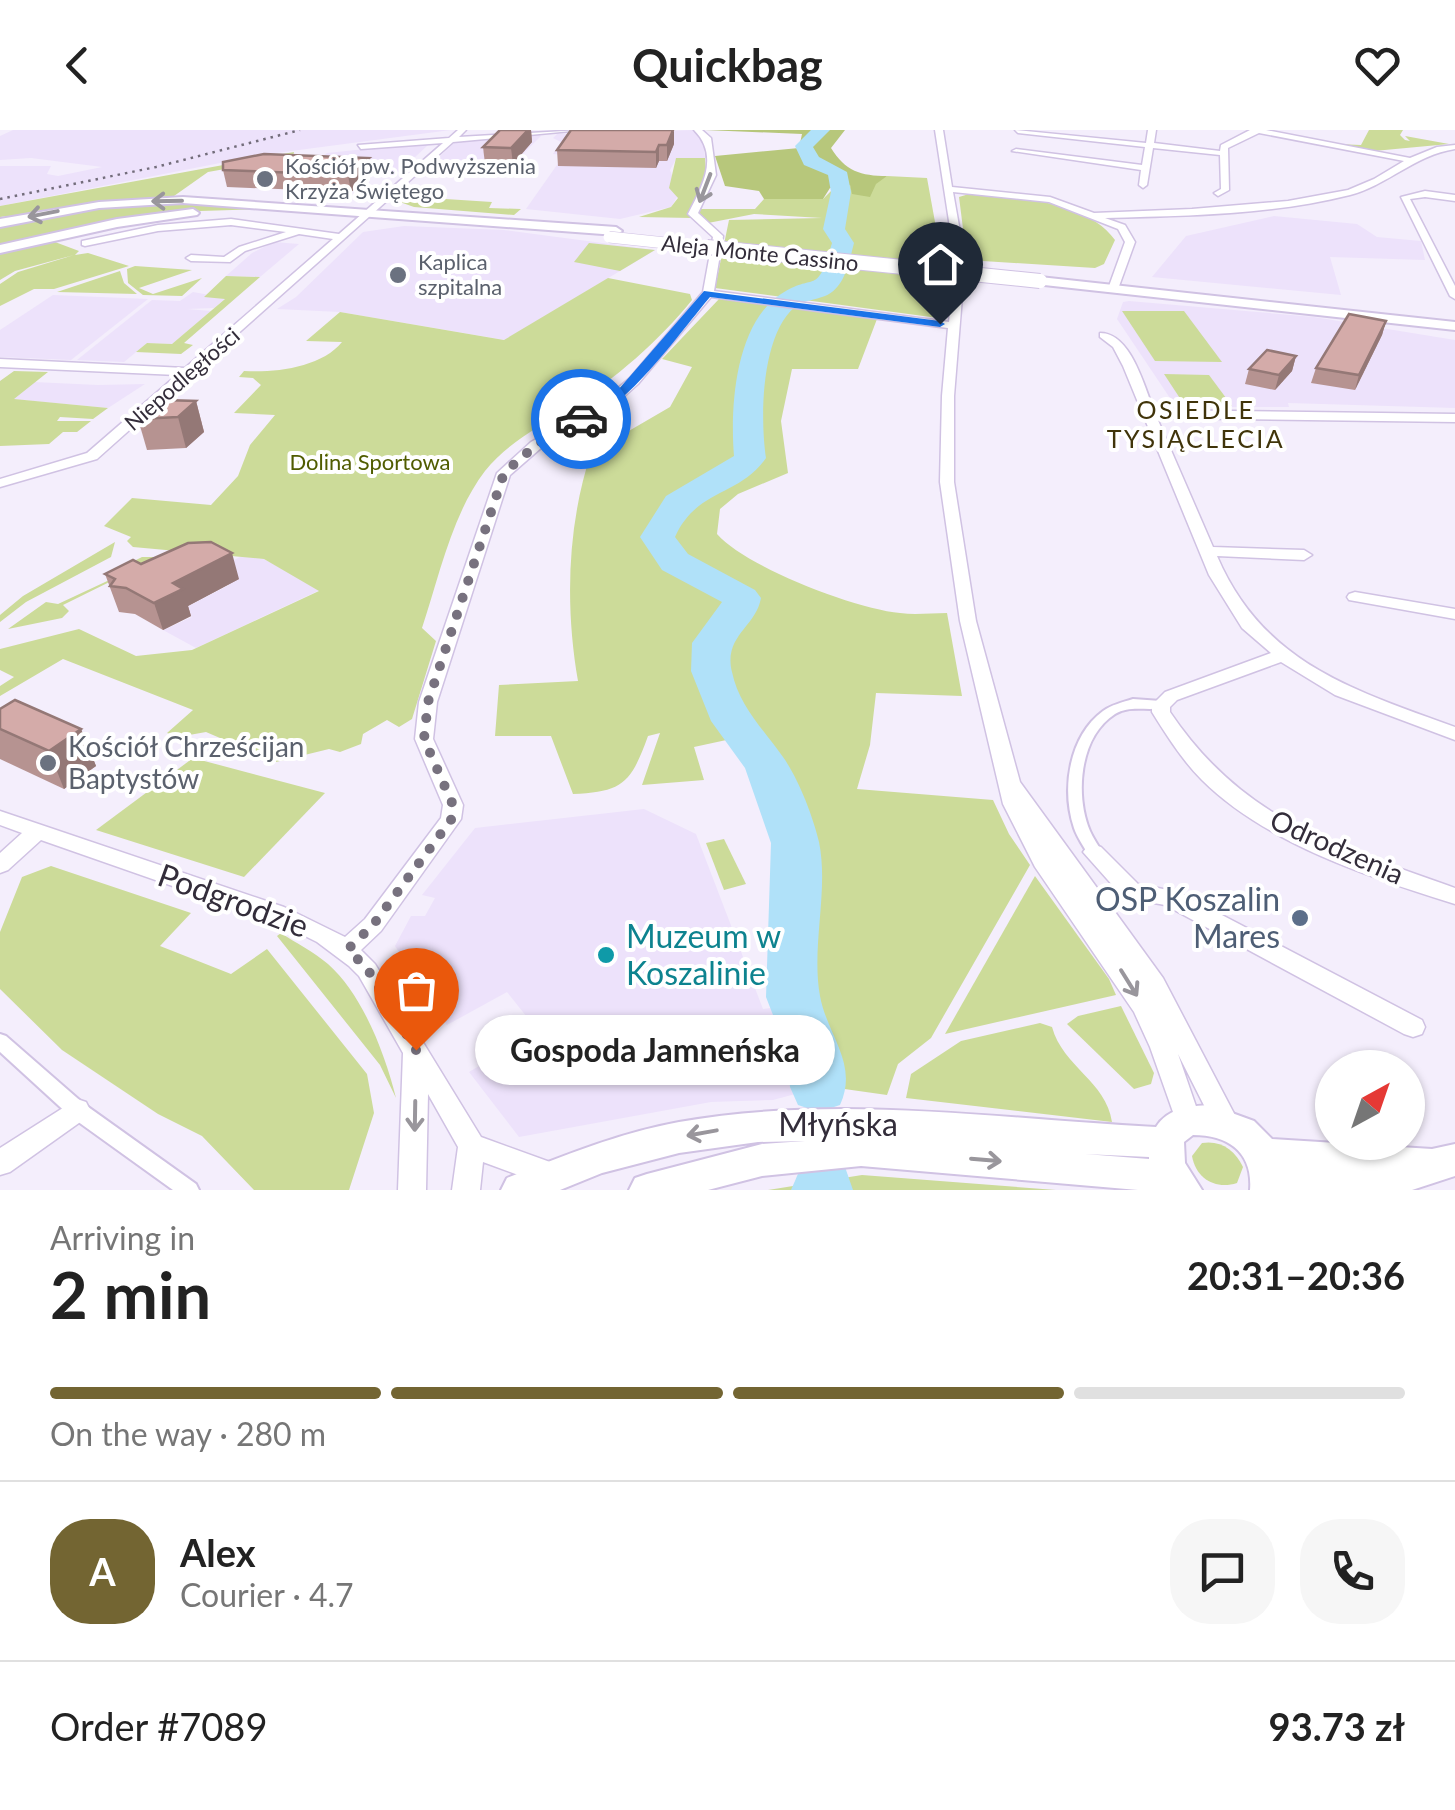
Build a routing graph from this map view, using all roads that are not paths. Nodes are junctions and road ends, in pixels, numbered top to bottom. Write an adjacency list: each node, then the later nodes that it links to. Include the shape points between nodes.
1 (494, 130): 9 (street)
2 (578, 130): 7 (street)
3 (698, 130): 32 (street, one-way to 32, via 707,138 712,175 693,214 718,236)
4 (939, 130): 18 (street)
5 (1152, 130): 11 (street)
6 (1255, 130): 14 (street); 15 (street)
7 (554, 131): 9 (street)
8 (1018, 131): 11 (street)
9 (458, 132): 10 (street); 22 (street, Niepodległości)
10 (361, 146)
11 (1146, 147): 14 (street); 16 (street)
12 (1455, 148): 15 (street)
13 (1016, 151): 16 (street)
14 (1221, 153): 19 (street, via 1225,190)
15 (1410, 160): 21 (street, via 1351,192)
16 (1144, 168): 17 (street)
17 (1143, 185)
18 (948, 189): 23 (street, via 1034,197); 35 (street, via 960,260)
19 (1218, 193)
20 (1455, 198): 33 (street, via 1405,197)
21 (1181, 213): 23 (street); 26 (street)
22 (367, 215): 24 (street, one-way to 24, via 161,200); 27 (street, Niepodległości); 29 (street, via 186,214); 31 (street, Aleja Monte Cassino, bridge)
23 (1097, 215): 26 (street)
24 (0, 223)
25 (299, 231): 27 (street); 28 (street, via 207,223); 30 (street, via 226,260)
26 (1127, 232): 31 (street, via 1130,242)
27 (342, 237): 38 (street, Niepodległości)
28 (85, 242)
29 (0, 249)
30 (191, 258)
31 (1115, 285): 34 (street, Aleja Monte Cassino)
32 (708, 293): 35 (street); 57 (street, via 622,392 504,473 428,702 424,739 453,805 451,820)
33 (1455, 296)
34 (1455, 323)
35 (955, 326): 49 (street, via 946,442 954,540)
36 (1104, 335): 39 (street, via 1118,345)
37 (0, 363): 38 (street)
38 (191, 372): 41 (street, Niepodległości, via 92,456)
39 (1148, 414): 40 (street); 42 (street)
40 (1455, 418)
41 (0, 482)
42 (1207, 551): 43 (street); 46 (street, via 1235,608)
43 (1304, 555)
44 (1356, 598): 45 (street)
45 (1455, 614)
46 (1282, 655): 47 (street); 48 (street, via 1361,700)
47 (1161, 705): 52 (street, via 1119,704 1086,732 1077,818); 55 (street, Odrodzenia, via 1213,779 1263,816)
48 (1455, 734)
49 (1010, 782): 56 (street); 65 (street, one-way to 65, via 1008,799 1026,836 1146,1011)
50 (0, 818): 51 (street, Podgrodzie)
51 (36, 833): 53 (street); 57 (street, Podgrodzie, via 312,927)
52 (1094, 852): 54 (street)
53 (0, 865)
54 (1131, 891): 56 (street); 58 (street, via 1170,898)
55 (1455, 896)
56 (1096, 901): 62 (street, via 1155,985)
57 (348, 949): 60 (street, Podgrodzie)
58 (1414, 1028)
59 (0, 1040): 61 (street)
60 (416, 1050): 64 (street, Podgrodzie); 70 (street, one-way to 70)
61 (77, 1110): 67 (street); 71 (street)
62 (1226, 1123): 65 (street, Młyńska); 68 (street, via 1254,1141)
63 (799, 1138): 65 (street, Młyńska); 69 (street, Młyńska, one-way to 69, via 688,1135); 73 (street, Młyńska)
64 (472, 1146): 69 (street); 72 (street)
65 (1178, 1158)
66 (1443, 1162): 68 (street, via 1416,1178 1386,1184)
67 (0, 1163)
68 (1267, 1177)
69 (535, 1182)
70 (416, 1188)
71 (189, 1190)
72 (466, 1190)
73 (646, 1190)

